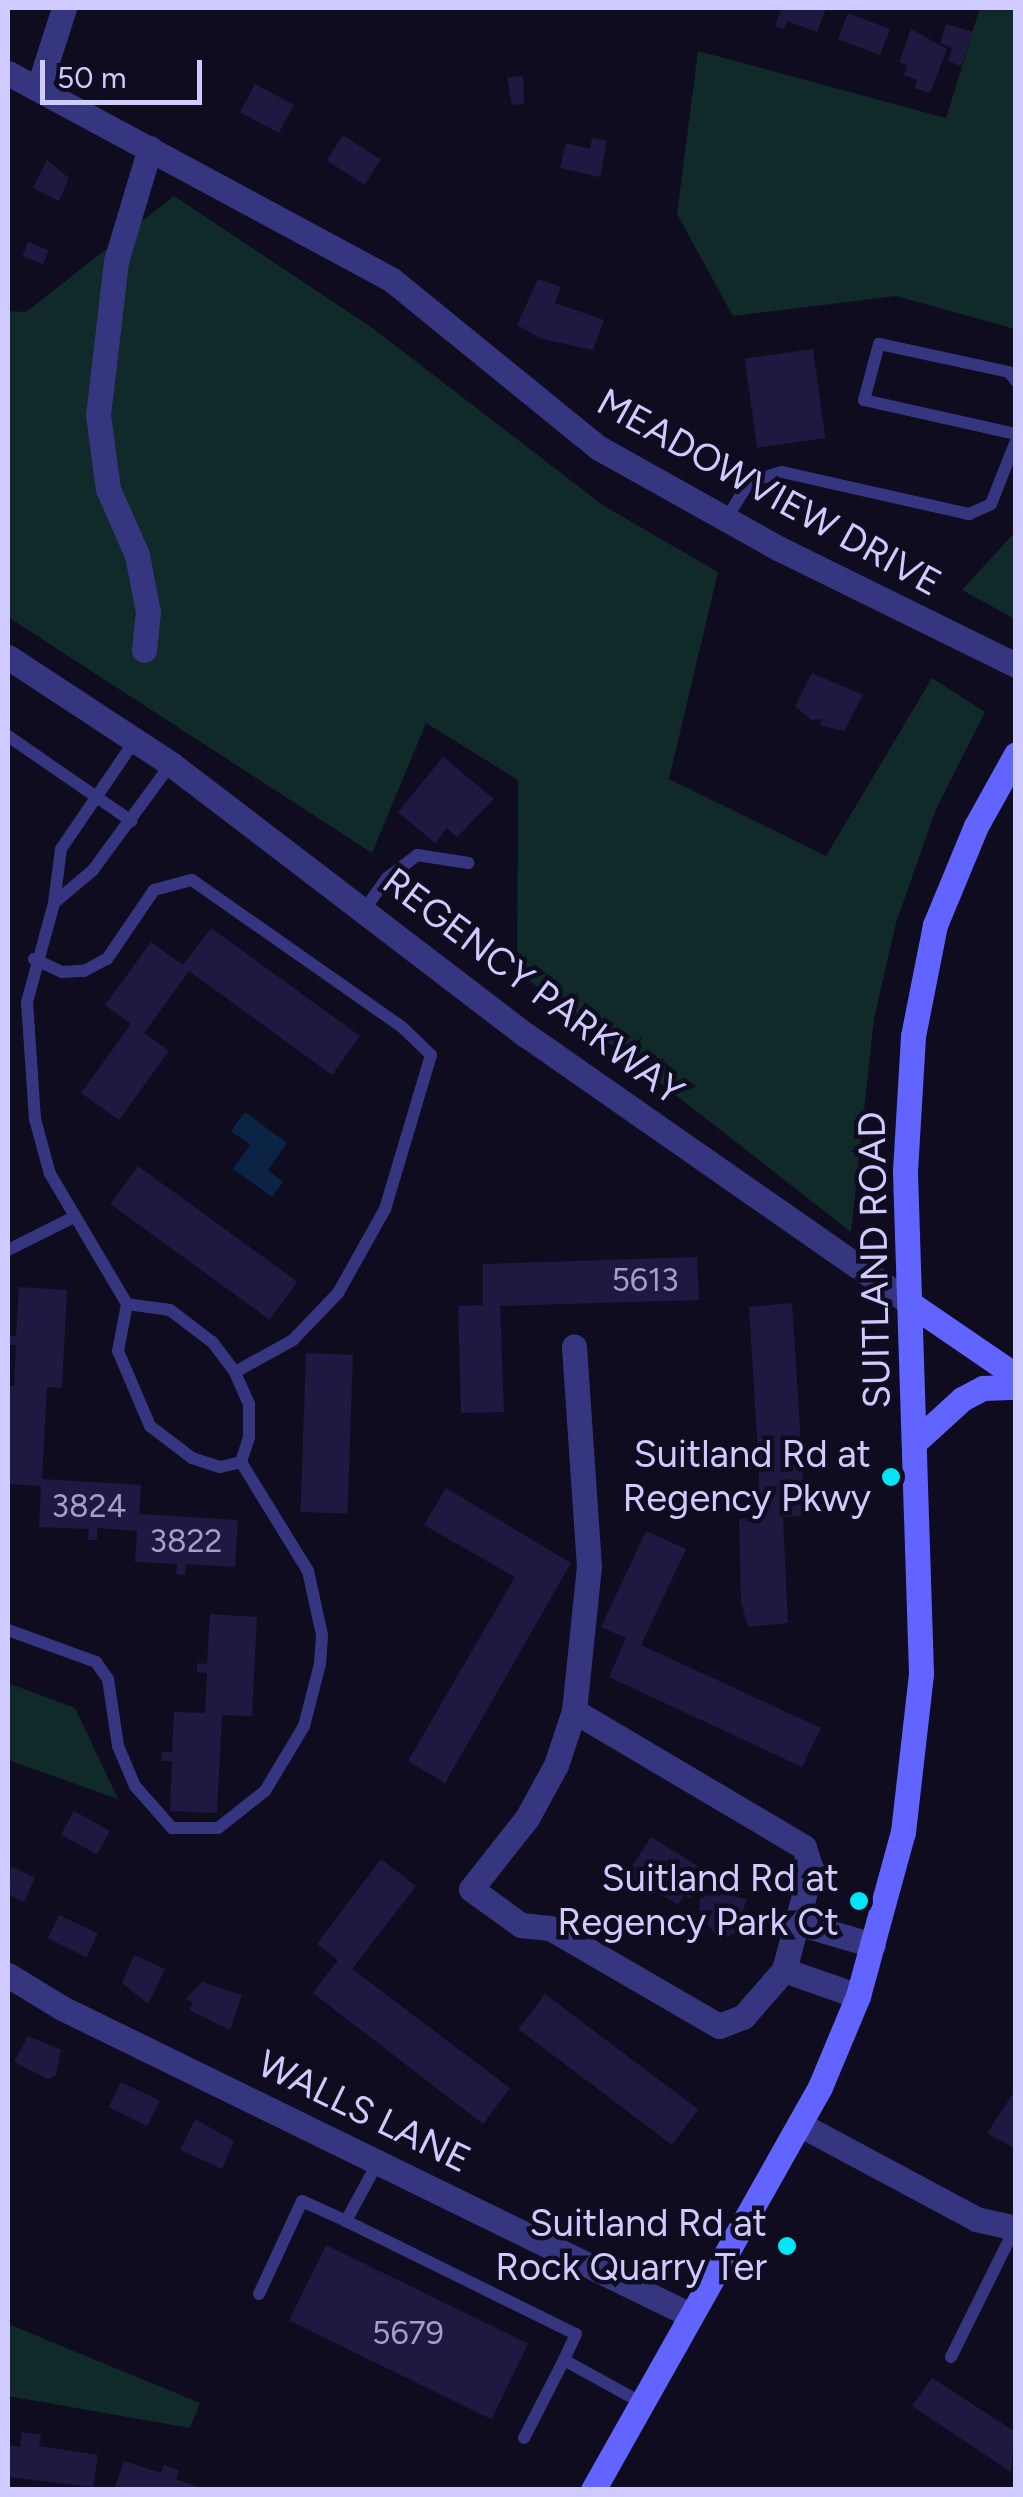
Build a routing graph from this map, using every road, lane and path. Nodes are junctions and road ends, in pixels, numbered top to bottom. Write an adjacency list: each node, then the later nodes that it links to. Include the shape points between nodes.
1 (64, 8): 3 (street)
2 (8, 74): 3 (street, MEADOWVIEW DRIVE)
3 (40, 86): 4 (street, MEADOWVIEW DRIVE)
4 (150, 148): 7 (street, MEADOWVIEW DRIVE, via 392,280 546,410); 8 (street, via 116,262 98,415 108,488 137,555 148,612)
5 (1016, 381): 6 (lane, via 1009,372 879,344 864,400)
6 (1016, 437): 7 (lane, via 991,504 969,514 782,472 748,482)
7 (725, 521): 10 (street, MEADOWVIEW DRIVE)
8 (144, 650)
9 (8, 657): 12 (street, REGENCY PARKWAY)
10 (1016, 665)
11 (8, 736): 15 (lane)
12 (135, 740): 14 (street, REGENCY PARKWAY); 15 (lane)
13 (1016, 754): 24 (main road, SUITLAND ROAD, via 976,826 935,925 917,1017 906,1171)
14 (171, 764): 16 (lane); 19 (street, REGENCY PARKWAY)
15 (96, 796): 16 (lane); 18 (lane, via 61,850)
16 (132, 821): 18 (lane, via 94,870)
17 (468, 863): 19 (lane, via 417,855 387,878)
18 (54, 903): 20 (lane)
19 (365, 908): 24 (street, REGENCY PARKWAY, via 526,1035)
20 (34, 959): 21 (lane, via 27,1002 35,1119 50,1174); 26 (lane, via 62,972 84,971 107,959 154,890 192,880 380,1011 430,1055 385,1209 338,1293 293,1340)
21 (72, 1218): 22 (lane); 23 (lane)
22 (8, 1250)
23 (126, 1304): 26 (lane, via 170,1310 212,1342); 30 (lane, via 118,1351 150,1426 192,1458 220,1467)
24 (911, 1304): 27 (main road, REGENCY PARKWAY); 29 (main road, SUITLAND ROAD)
25 (574, 1347): 32 (street, via 589,1567)
26 (235, 1372): 30 (lane, via 249,1404)
27 (1016, 1376)
28 (1016, 1387): 29 (main road, via 983,1388 962,1399)
29 (916, 1441): 34 (main road, SUITLAND ROAD, via 921,1673 903,1832)
30 (241, 1462): 31 (lane, via 308,1571 322,1636 314,1694 288,1761 232,1821 218,1828 172,1828 154,1814 118,1746 108,1679 96,1662)
31 (8, 1630)
32 (574, 1712): 33 (street, via 804,1847 811,1869); 35 (street, via 556,1765 527,1818 472,1889 521,1925 550,1928 719,2026 755,2007)
33 (802, 1924): 34 (street); 35 (street)
34 (873, 1945): 37 (main road, SUITLAND ROAD)
35 (784, 1970): 37 (street)
36 (8, 1975): 39 (street, WALLS LANE)
37 (858, 1996): 38 (main road, SUITLAND ROAD)
38 (801, 2124): 41 (street, via 976,2219); 43 (main road, SUITLAND ROAD)
39 (378, 2162): 40 (lane); 43 (street, WALLS LANE)
40 (346, 2221): 42 (lane, via 302,2201); 45 (lane, via 576,2334)
41 (1015, 2228): 44 (lane)
42 (259, 2294)
43 (688, 2314): 46 (main road, SUITLAND ROAD)
44 (951, 2357)
45 (564, 2360): 46 (lane); 47 (lane)
46 (640, 2402): 48 (main road, SUITLAND ROAD)
47 (524, 2438)
48 (592, 2490)

